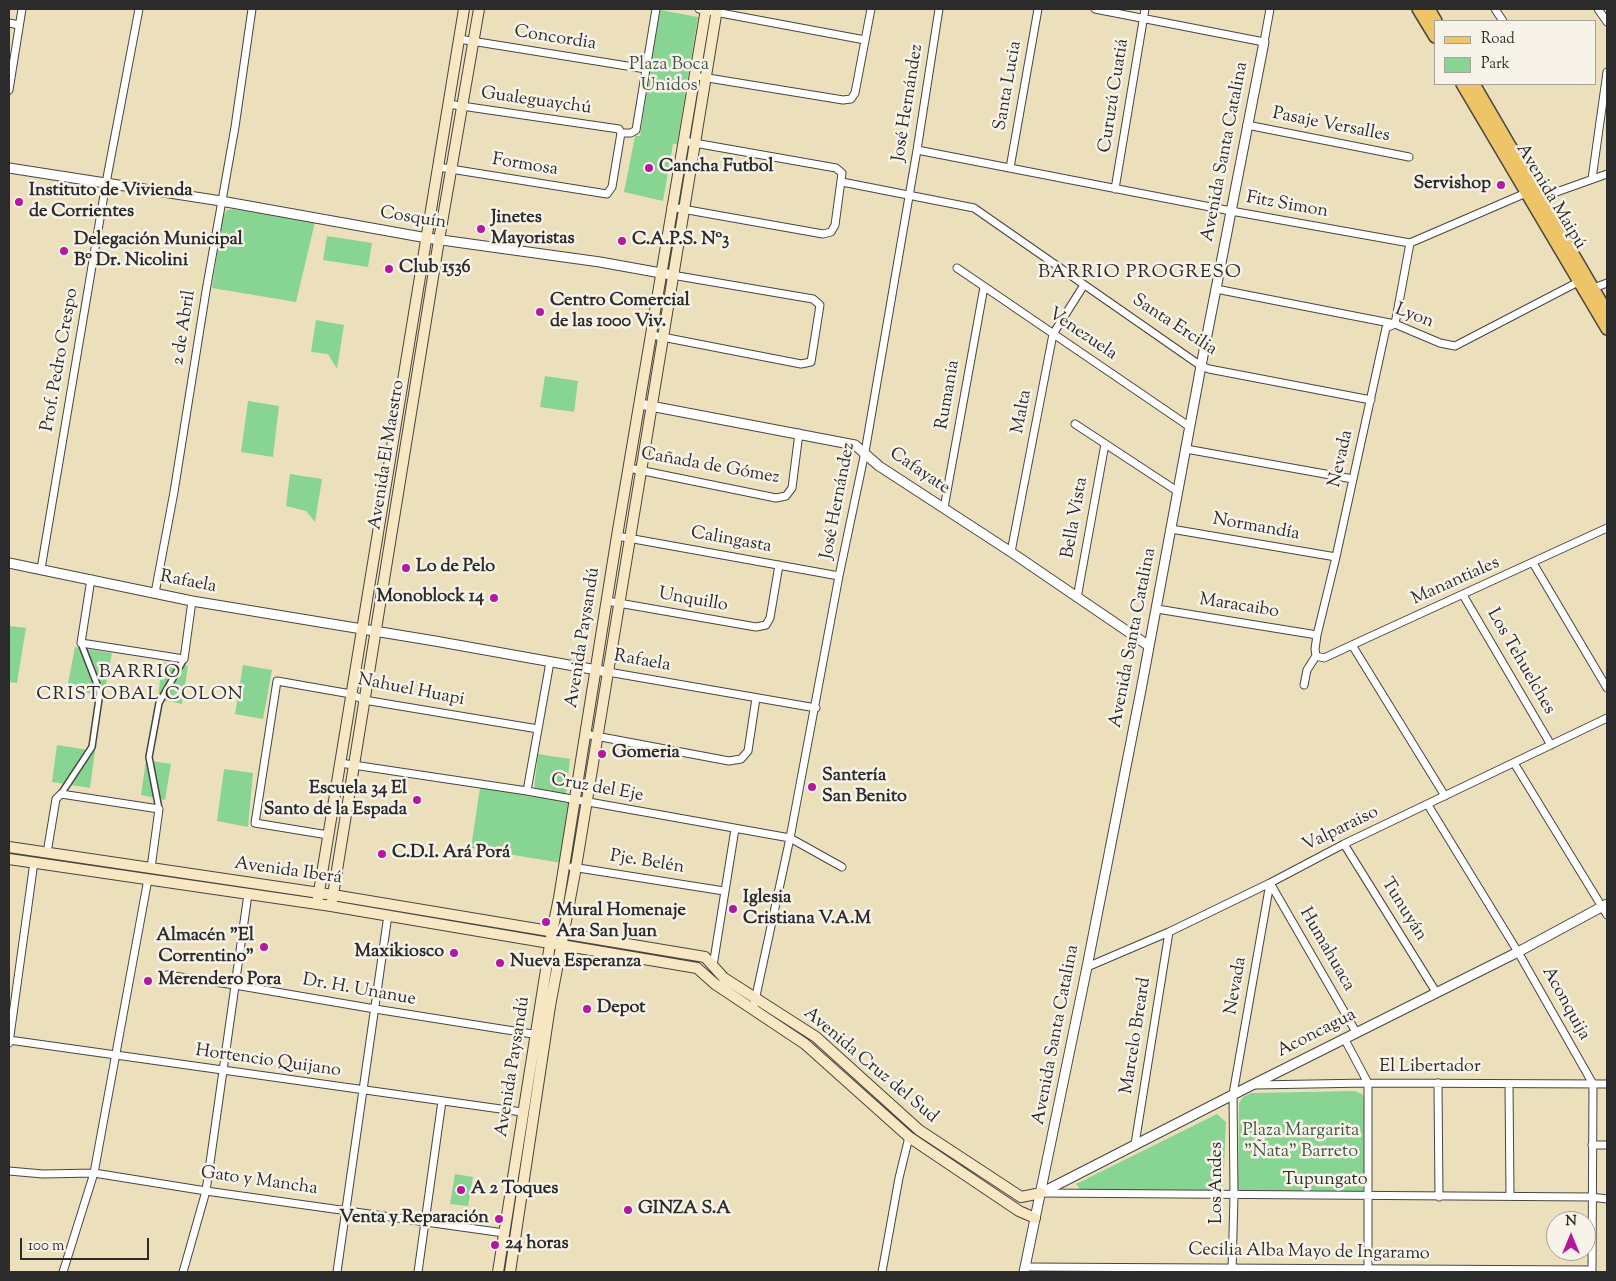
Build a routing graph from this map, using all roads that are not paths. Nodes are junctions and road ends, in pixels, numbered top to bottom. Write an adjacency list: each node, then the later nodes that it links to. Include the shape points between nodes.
1 (22, 9): 24 (street)
2 (139, 9): 52 (street, Prof. Pedro Crespo)
3 (252, 9): 56 (street, 2 de Abril)
4 (464, 9): 26 (main road, Avenida El Maestro)
5 (479, 9): 28 (main road, Avenida El Maestro)
6 (656, 9): 30 (street)
7 (703, 9): 18 (street); 32 (main road, Avenida Paysandú)
8 (871, 9): 27 (street)
9 (938, 9): 43 (street, José Hernández)
10 (1038, 9): 47 (street, Santa Lucia)
11 (1095, 9): 19 (street)
12 (1145, 9): 19 (street, Curuzú Cuatiá)
13 (1270, 9): 29 (street, Avenida Santa Catalina)
14 (1418, 9): 25 (main road)
15 (1429, 9): 20 (main road)
16 (1495, 9): 21 (street)
17 (1598, 9): 22 (street)
18 (717, 10): 27 (street); 33 (main road, Avenida Paysandú)
19 (1143, 18): 29 (street); 53 (street, Curuzú Cuatiá)
20 (1435, 20)
21 (1501, 20)
22 (1607, 22)
23 (9, 23): 24 (street)
24 (19, 25): 36 (street)
25 (1434, 35)
26 (459, 39): 28 (street, Concordia); 37 (main road, Avenida El Maestro)
27 (865, 40): 33 (street, via 855,93 851,99)
28 (474, 41): 30 (street, Concordia); 38 (main road, Avenida El Maestro)
29 (1264, 42): 39 (street, Avenida Santa Catalina)
30 (646, 69): 40 (street, via 636,130 631,133)
31 (1607, 72): 50 (street)
32 (694, 75): 33 (street); 41 (main road, Avenida Paysandú)
33 (705, 77): 42 (main road, Avenida Paysandú)
34 (1463, 85): 55 (main road, Avenida Maipú)
35 (1475, 85): 55 (main road, Avenida Maipú)
36 (9, 90)
37 (448, 104): 38 (street, Gualeguaychú); 45 (main road, Avenida El Maestro)
38 (462, 106): 40 (street, Gualeguaychú); 48 (main road, Avenida El Maestro)
39 (1247, 125): 44 (street, Pasaje Versalles); 59 (street, Avenida Santa Catalina)
40 (620, 131): 48 (street, Formosa, via 612,187 607,194)
41 (683, 141): 42 (street); 57 (main road, Avenida Paysandú)
42 (694, 144): 51 (street, via 836,168 842,173); 58 (main road, Avenida Paysandú)
43 (917, 150): 47 (street, Fitz Simon); 54 (street, José Hernández)
44 (1409, 157)
45 (438, 167): 48 (street, Formosa); 60 (main road, Avenida El Maestro)
46 (9, 168): 52 (street, Cosquín)
47 (1010, 168): 53 (street, Fitz Simon)
48 (452, 169): 61 (main road, Avenida El Maestro)
49 (1607, 174): 50 (street)
50 (1592, 179): 55 (street)
51 (842, 182): 54 (street, Santa Ercilia); 58 (street, via 835,225 831,232 823,234)
52 (106, 183): 56 (street, Cosquín); 102 (street, Prof. Pedro Crespo)
53 (1115, 189): 59 (street, Fitz Simon)
54 (910, 195): 68 (street, Santa Ercilia, via 974,208); 87 (street, José Hernández)
55 (1532, 198): 62 (street); 66 (main road, Avenida Maipú)
56 (221, 201): 60 (street, Cosquín); 105 (street, 2 de Abril)
57 (672, 207): 58 (street); 64 (main road, Avenida Paysandú)
58 (684, 210): 65 (main road, Avenida Paysandú)
59 (1231, 211): 62 (street, Fitz Simon); 70 (street, Avenida Santa Catalina)
60 (426, 238): 61 (street, Cosquín); 112 (main road, Avenida El Maestro)
61 (439, 240): 64 (street, Cosquín); 113 (main road, Avenida El Maestro)
62 (1410, 243): 73 (street, Nevada)
63 (957, 268): 69 (street, Venezuela)
64 (662, 273): 65 (street, Cosquín); 76 (main road, Avenida Paysandú)
65 (672, 276): 77 (main road, Avenida Paysandú); 77 (street, Cosquín, via 813,299 820,305 811,362 802,364)
66 (1583, 280): 71 (main road, Avenida Maipú); 73 (street, Lyon, via 1455,346)
67 (1607, 283): 71 (street)
68 (1084, 285): 75 (street, Malta); 78 (street, Santa Ercilia)
69 (984, 287): 75 (street, Venezuela); 92 (street, Rumania)
70 (1216, 288): 73 (street, Lyon); 78 (street, Avenida Santa Catalina)
71 (1589, 290): 72 (main road, Avenida Maipú); 74 (main road, Avenida Maipú)
72 (1607, 312)
73 (1395, 324): 79 (street, Nevada, via 1386,328)
74 (1607, 329)
75 (1053, 334): 83 (street, Venezuela); 97 (street, Malta)
76 (652, 335): 77 (street); 80 (main road, Avenida Paysandú)
77 (663, 338): 81 (main road, Avenida Paysandú)
78 (1201, 366): 79 (street, Santa Ercilia); 83 (street, Avenida Santa Catalina)
79 (1371, 400): 90 (street, Nevada)
80 (640, 404): 81 (street, Cafayate); 88 (main road, Avenida Paysandú)
81 (651, 406): 84 (street, Cafayate); 89 (main road, Avenida Paysandú)
82 (1075, 424): 85 (street)
83 (1190, 427): 86 (street, Avenida Santa Catalina)
84 (799, 433): 87 (street, Cafayate, via 855,445); 89 (street, Cañada de Gómez, via 792,488 786,496 776,498)
85 (1105, 444): 91 (street); 107 (street, Bella Vista)
86 (1186, 448): 90 (street); 91 (street, Avenida Santa Catalina)
87 (865, 452): 92 (street, Cafayate, via 879,466); 103 (street, José Hernández)
88 (629, 468): 89 (street, Cañada de Gómez); 95 (main road, Avenida Paysandú)
89 (640, 470): 96 (main road, Avenida Paysandú)
90 (1353, 478): 98 (street, Nevada)
91 (1178, 491): 94 (street, Avenida Santa Catalina)
92 (944, 508): 97 (street, Cafayate)
93 (1607, 528): 100 (street, Manantiales)
94 (1171, 529): 98 (street, Normandía); 111 (street, Avenida Santa Catalina)
95 (617, 536): 96 (street, Calingasta); 109 (main road, Avenida Paysandú)
96 (629, 538): 101 (street, Calingasta); 110 (main road, Avenida Paysandú)
97 (1011, 552): 107 (street, Cafayate)
98 (1336, 557): 114 (street, Nevada)
99 (9, 563): 102 (street, Rafaela)
100 (1533, 563): 106 (street, Manantiales); 124 (street)
101 (779, 565): 103 (street, Calingasta); 110 (street, Unquillo, via 766,625 756,627)
102 (41, 569): 104 (street, Rafaela)
103 (839, 576): 128 (street, José Hernández)
104 (91, 579): 105 (street, Rafaela); 115 (street)
105 (155, 593): 108 (street, Rafaela)
106 (1463, 595): 116 (street, Manantiales); 133 (street, Los Tehuelches)
107 (1077, 598): 117 (street, Cafayate)
108 (192, 601): 112 (street, Rafaela); 119 (street)
109 (607, 601): 110 (street, Unquillo); 121 (main road, Avenida Paysandú)
110 (620, 604): 122 (main road, Avenida Paysandú)
111 (1156, 609): 114 (street, Maracaibo); 117 (street, Avenida Santa Catalina)
112 (362, 629): 113 (street, Rafaela); 125 (main road, Avenida El Maestro)
113 (375, 631): 120 (street, Rafaela); 127 (main road, Avenida El Maestro)
114 (1317, 635): 118 (street, Nevada)
115 (81, 643): 119 (street); 138 (street, via 100,692 92,747)
116 (1352, 645): 118 (street, Manantiales, via 1324,658); 139 (street)
117 (1149, 646): 171 (street, Avenida Santa Catalina)
118 (1316, 656): 123 (street, Nevada)
119 (184, 659): 143 (street, via 159,703 149,757)
120 (550, 662): 121 (street, Rafaela); 130 (street)
121 (596, 671): 122 (street, Rafaela); 131 (main road, Avenida Paysandú)
122 (608, 672): 126 (street, Rafaela); 132 (main road, Avenida Paysandú)
123 (1304, 685)
124 (1607, 688)
125 (351, 694): 127 (street, Nahuel Huapi); 134 (main road, Avenida El Maestro); 145 (street, Nahuel Huapi, via 277,681 255,823)
126 (756, 698): 128 (street, Rafaela); 132 (street, via 748,751 741,760 729,761)
127 (364, 700): 130 (street, Nahuel Huapi); 136 (main road, Avenida El Maestro)
128 (816, 708): 146 (street, José Hernández)
129 (1607, 718): 133 (street, Valparaiso)
130 (538, 729): 137 (street)
131 (585, 734): 132 (street); 140 (main road, Avenida Paysandú)
132 (597, 736): 141 (main road, Avenida Paysandú)
133 (1551, 745): 135 (street, Valparaiso)
134 (340, 763): 136 (street, Cruz del Eje); 145 (main road, Avenida El Maestro)
135 (1514, 763): 139 (street, Valparaiso); 164 (street)
136 (354, 765): 137 (street, Cruz del Eje); 161 (main road, Avenida El Maestro)
137 (527, 791): 140 (street, Cruz del Eje)
138 (61, 794): 143 (street); 149 (street, via 56,799)
139 (1445, 796): 142 (street, Valparaiso)
140 (575, 800): 141 (street, Cruz del Eje); 152 (main road, Avenida Paysandú)
141 (586, 802): 144 (street, Cruz del Eje); 153 (main road, Avenida Paysandú)
142 (1428, 805): 147 (street, Valparaiso); 169 (street, Aconquija)
143 (159, 810): 155 (street)
144 (735, 829): 146 (street, Cruz del Eje); 158 (street)
145 (328, 835): 159 (main road, Avenida El Maestro)
146 (790, 838): 154 (street, Cruz del Eje); 175 (street, José Hernández)
147 (1344, 844): 157 (street, Valparaiso); 174 (street, Tunuyán)
148 (9, 847): 149 (main road, Avenida Iberá)
149 (47, 853): 155 (main road, Avenida Iberá)
150 (9, 859): 151 (main road, Avenida Iberá)
151 (34, 862): 156 (main road, Avenida Iberá); 181 (street)
152 (564, 866): 153 (street, Pje. Belén); 166 (main road, Avenida Paysandú)
153 (576, 867): 158 (street, Pje. Belén); 166 (main road, Avenida Paysandú)
154 (842, 867)
155 (151, 868): 159 (main road, Avenida Iberá)
156 (148, 879): 160 (main road, Avenida Iberá); 182 (street)
157 (1270, 883): 167 (street, Valparaiso); 178 (street, Humahuaca); 191 (street, Nevada)
158 (724, 891): 170 (street)
159 (319, 893): 161 (main road, Avenida Iberá); 162 (main road, Avenida El Maestro)
160 (248, 894): 162 (main road, Avenida Iberá); 173 (street)
161 (333, 895): 163 (main road, Avenida El Maestro); 166 (main road, Avenida Iberá)
162 (317, 904): 163 (main road, Avenida Iberá)
163 (331, 906): 165 (main road, Avenida Iberá)
164 (1606, 909): 169 (street, Aconcagua)
165 (388, 915): 168 (main road, Avenida Iberá); 176 (street)
166 (557, 932): 168 (main road, Avenida Paysandú); 170 (main road, Avenida Cruz del Sud, via 705,957)
167 (1169, 932): 171 (street, Valparaiso); 195 (street, Marcelo Breard)
168 (555, 944): 177 (main road, Avenida Cruz del Sud, via 697,968); 179 (main road, Avenida Paysandú)
169 (1518, 952): 174 (street, Aconcagua); 187 (street, Aconquija)
170 (713, 966): 175 (main road, Avenida Cruz del Sud, via 724,978)
171 (1087, 967): 201 (street, Avenida Santa Catalina)
172 (166, 975): 173 (street, Dr. H. Unanue)
173 (234, 984): 176 (street, Dr. H. Unanue); 183 (street)
174 (1436, 992): 178 (street, Aconcagua)
175 (757, 998): 177 (street, José Hernández); 201 (main road, Avenida Cruz del Sud, via 816,1037 919,1130 1021,1197)
176 (375, 1009): 179 (street, Dr. H. Unanue); 190 (street)
177 (754, 1010): 194 (main road, Avenida Cruz del Sud, via 805,1044)
178 (1356, 1032): 180 (street, Aconcagua)
179 (540, 1035): 193 (main road, Avenida Paysandú); 221 (main road, Avenida Paysandú)
180 (1344, 1038): 184 (street); 189 (street, Aconcagua)
181 (9, 1041): 182 (street, Hortencio Quijano)
182 (117, 1056): 183 (street, Hortencio Quijano); 199 (street)
183 (223, 1070): 190 (street, Hortencio Quijano); 200 (street)
184 (1368, 1083): 185 (street, El Libertador); 189 (street, El Libertador); 203 (street)
185 (1438, 1083): 186 (street, El Libertador); 205 (street)
186 (1509, 1084): 187 (street, El Libertador); 204 (street)
187 (1593, 1084): 188 (street, El Libertador); 196 (street)
188 (1607, 1084)
189 (1252, 1085): 191 (street, Aconcagua)
190 (363, 1090): 192 (street, Hortencio Quijano); 208 (street)
191 (1233, 1094): 195 (street, Aconcagua); 202 (street, Los Andes)
192 (442, 1101): 193 (street, Hortencio Quijano); 210 (street)
193 (522, 1112): 211 (main road, Avenida Paysandú)
194 (909, 1137): 209 (main road, Avenida Cruz del Sud, via 1019,1211); 222 (street)
195 (1135, 1144): 201 (street, Aconcagua)
196 (1592, 1145): 197 (street); 206 (street)
197 (1607, 1145)
198 (9, 1171): 199 (street, Gato y Mancha)
199 (94, 1173): 200 (street, Gato y Mancha); 216 (street)
200 (206, 1191): 208 (street, Gato y Mancha); 217 (street)
201 (1042, 1193): 202 (street, Tupungato); 209 (street, Avenida Santa Catalina)
202 (1234, 1195): 203 (street, Tupungato); 213 (street, Los Andes)
203 (1368, 1196): 205 (street, Tupungato); 214 (street)
204 (1510, 1196): 205 (street, Tupungato); 206 (street, Tupungato)
205 (1439, 1197)
206 (1591, 1197): 207 (street, Tupungato); 215 (street)
207 (1607, 1199)
208 (346, 1209): 210 (street, Gato y Mancha); 218 (street)
209 (1035, 1218): 212 (street, Avenida Santa Catalina)
210 (426, 1222): 211 (street, Gato y Mancha); 219 (street)
211 (504, 1232): 220 (main road, Avenida Paysandú)
212 (1025, 1270): 213 (street, Cecilia Alba Mayo de Ingaramo)
213 (1232, 1270): 214 (street, Cecilia Alba Mayo de Ingaramo)
214 (1368, 1271): 215 (street, Cecilia Alba Mayo de Ingaramo)
215 (1592, 1271)
216 (63, 1272)
217 (183, 1272)
218 (337, 1272)
219 (418, 1272)
220 (498, 1272)
221 (510, 1272)
222 (882, 1272)

